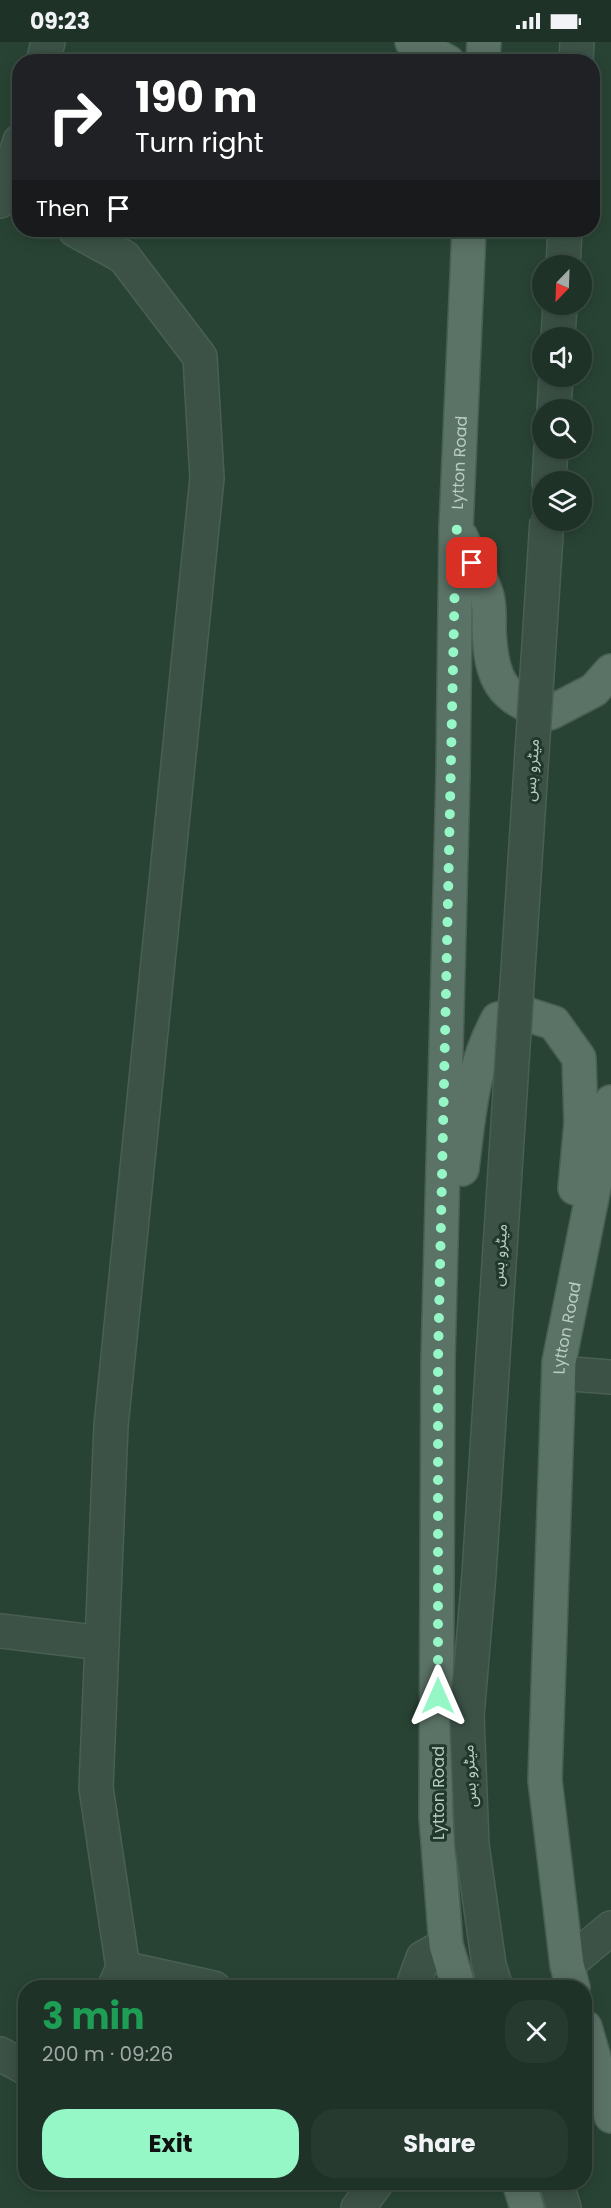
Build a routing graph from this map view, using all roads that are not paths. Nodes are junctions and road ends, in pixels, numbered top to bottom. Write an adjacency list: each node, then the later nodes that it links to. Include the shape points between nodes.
1 (412, 42): 2 (main road)
2 (434, 54)
3 (12, 178): 4 (street)
4 (8, 196)
5 (88, 237): 17 (street, via 124,257 200,357 207,478 111,1426)
6 (469, 237): 9 (main road, Lytton Road)
7 (565, 237): 8 (street)
8 (564, 255)
9 (456, 528): 11 (main road, via 488,598 493,670 498,682 513,697 528,707 550,713 594,690); 13 (main road, Lytton Road)
10 (546, 531): 25 (street, میٹرو بس, bridge, via 479,1574 466,1716 472,1845)
11 (611, 671)
12 (611, 1102): 14 (main road, Lytton Road)
13 (438, 1361): 14 (main road, via 471,1093 483,1047 498,1019 523,1013 554,1023 579,1058 581,1123); 19 (main road, Lytton Road, via 436,1817)
14 (559, 1368): 15 (street); 20 (main road, Lytton Road, via 545,1780)
15 (611, 1377)
16 (0, 1630): 17 (street)
17 (102, 1643): 21 (street, via 96,1788)
18 (611, 1928): 20 (street)
19 (446, 1945): 23 (street, via 423,1958); 24 (main road, Lytton Road)
20 (570, 1976)
21 (118, 1978): 22 (street)
22 (137, 1980)
23 (415, 1980)
24 (457, 1980)
25 (494, 1980)
26 (592, 2051): 29 (main road)
27 (0, 2054): 28 (street)
28 (18, 2064)
29 (611, 2116)
30 (371, 2190): 33 (street)
31 (521, 2190): 34 (main road)
32 (558, 2190): 35 (street)
33 (358, 2208)
34 (527, 2208)
35 (564, 2208)

